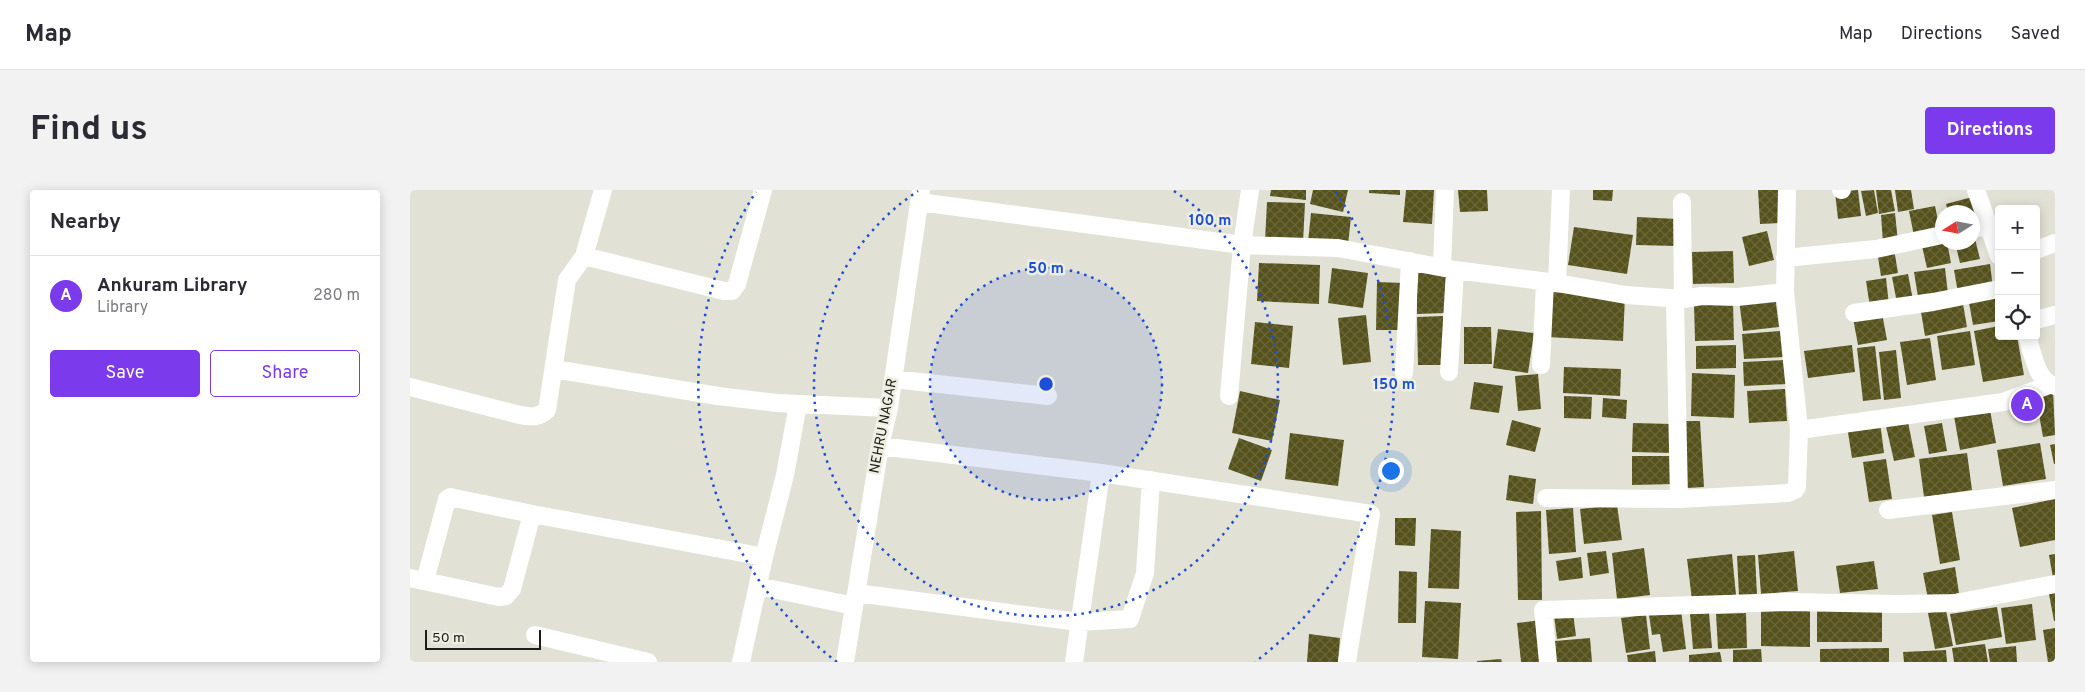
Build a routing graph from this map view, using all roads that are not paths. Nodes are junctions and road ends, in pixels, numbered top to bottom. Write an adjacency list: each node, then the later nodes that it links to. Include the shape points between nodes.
1 (603, 190): 17 (street)
2 (763, 190): 17 (street, via 737,284 732,291 724,292)
3 (1250, 190): 14 (street)
4 (1445, 190): 20 (street)
5 (1561, 190): 21 (street)
6 (1787, 190): 18 (street)
7 (1976, 190): 10 (street)
8 (920, 196): 14 (street); 33 (street, NEHRU NAGAR)
9 (1682, 202): 24 (street)
10 (1978, 205)
11 (1980, 228): 16 (street)
12 (1935, 236): 18 (street, via 1876,249)
13 (2055, 243): 15 (street)
14 (1242, 245): 19 (street, via 1338,248); 37 (street)
15 (2040, 249)
16 (1995, 250)
17 (584, 256): 30 (street, via 567,280)
18 (1785, 258): 23 (street)
19 (1410, 261): 20 (street); 32 (street)
20 (1449, 269): 21 (street); 31 (street)
21 (1551, 282): 24 (street, via 1626,295); 29 (street)
22 (1995, 290): 25 (street)
23 (1785, 292): 24 (street); 40 (street)
24 (1679, 299): 46 (street)
25 (1854, 313)
26 (2055, 315): 27 (street)
27 (2040, 319)
28 (2028, 340): 34 (street, via 2040,374)
29 (1542, 365)
30 (554, 369): 35 (street, via 547,410 534,418); 38 (street, via 718,396)
31 (1449, 372)
32 (1404, 373)
33 (893, 379): 36 (street); 39 (street, NEHRU NAGAR)
34 (2052, 385): 40 (street, via 2003,402)
35 (410, 387)
36 (1048, 396)
37 (1229, 396)
38 (798, 404): 39 (street); 49 (street, via 786,475)
39 (889, 408): 41 (street, NEHRU NAGAR)
40 (1799, 430): 46 (street, via 1798,482 1792,492)
41 (880, 446): 42 (street); 53 (street, NEHRU NAGAR)
42 (1101, 473): 43 (street); 54 (street)
43 (1151, 480): 54 (street, via 1145,573 1130,619); 60 (street, via 1371,514)
44 (2055, 490): 47 (street)
45 (1546, 498): 46 (street)
46 (1679, 500)
47 (1888, 510)
48 (532, 514): 49 (street); 50 (street, via 450,497); 50 (street, via 512,589 506,596)
49 (764, 557): 52 (street)
50 (418, 579)
51 (2055, 584): 61 (street, via 1956,603 1788,602 1543,610)
52 (758, 586): 53 (street); 57 (street)
53 (855, 599): 54 (street); 58 (street, NEHRU NAGAR)
54 (1079, 622): 59 (street)
55 (535, 635): 56 (street)
56 (648, 662)
57 (741, 662)
58 (845, 662)
59 (1074, 662)
60 (1347, 662)
61 (1548, 662)

